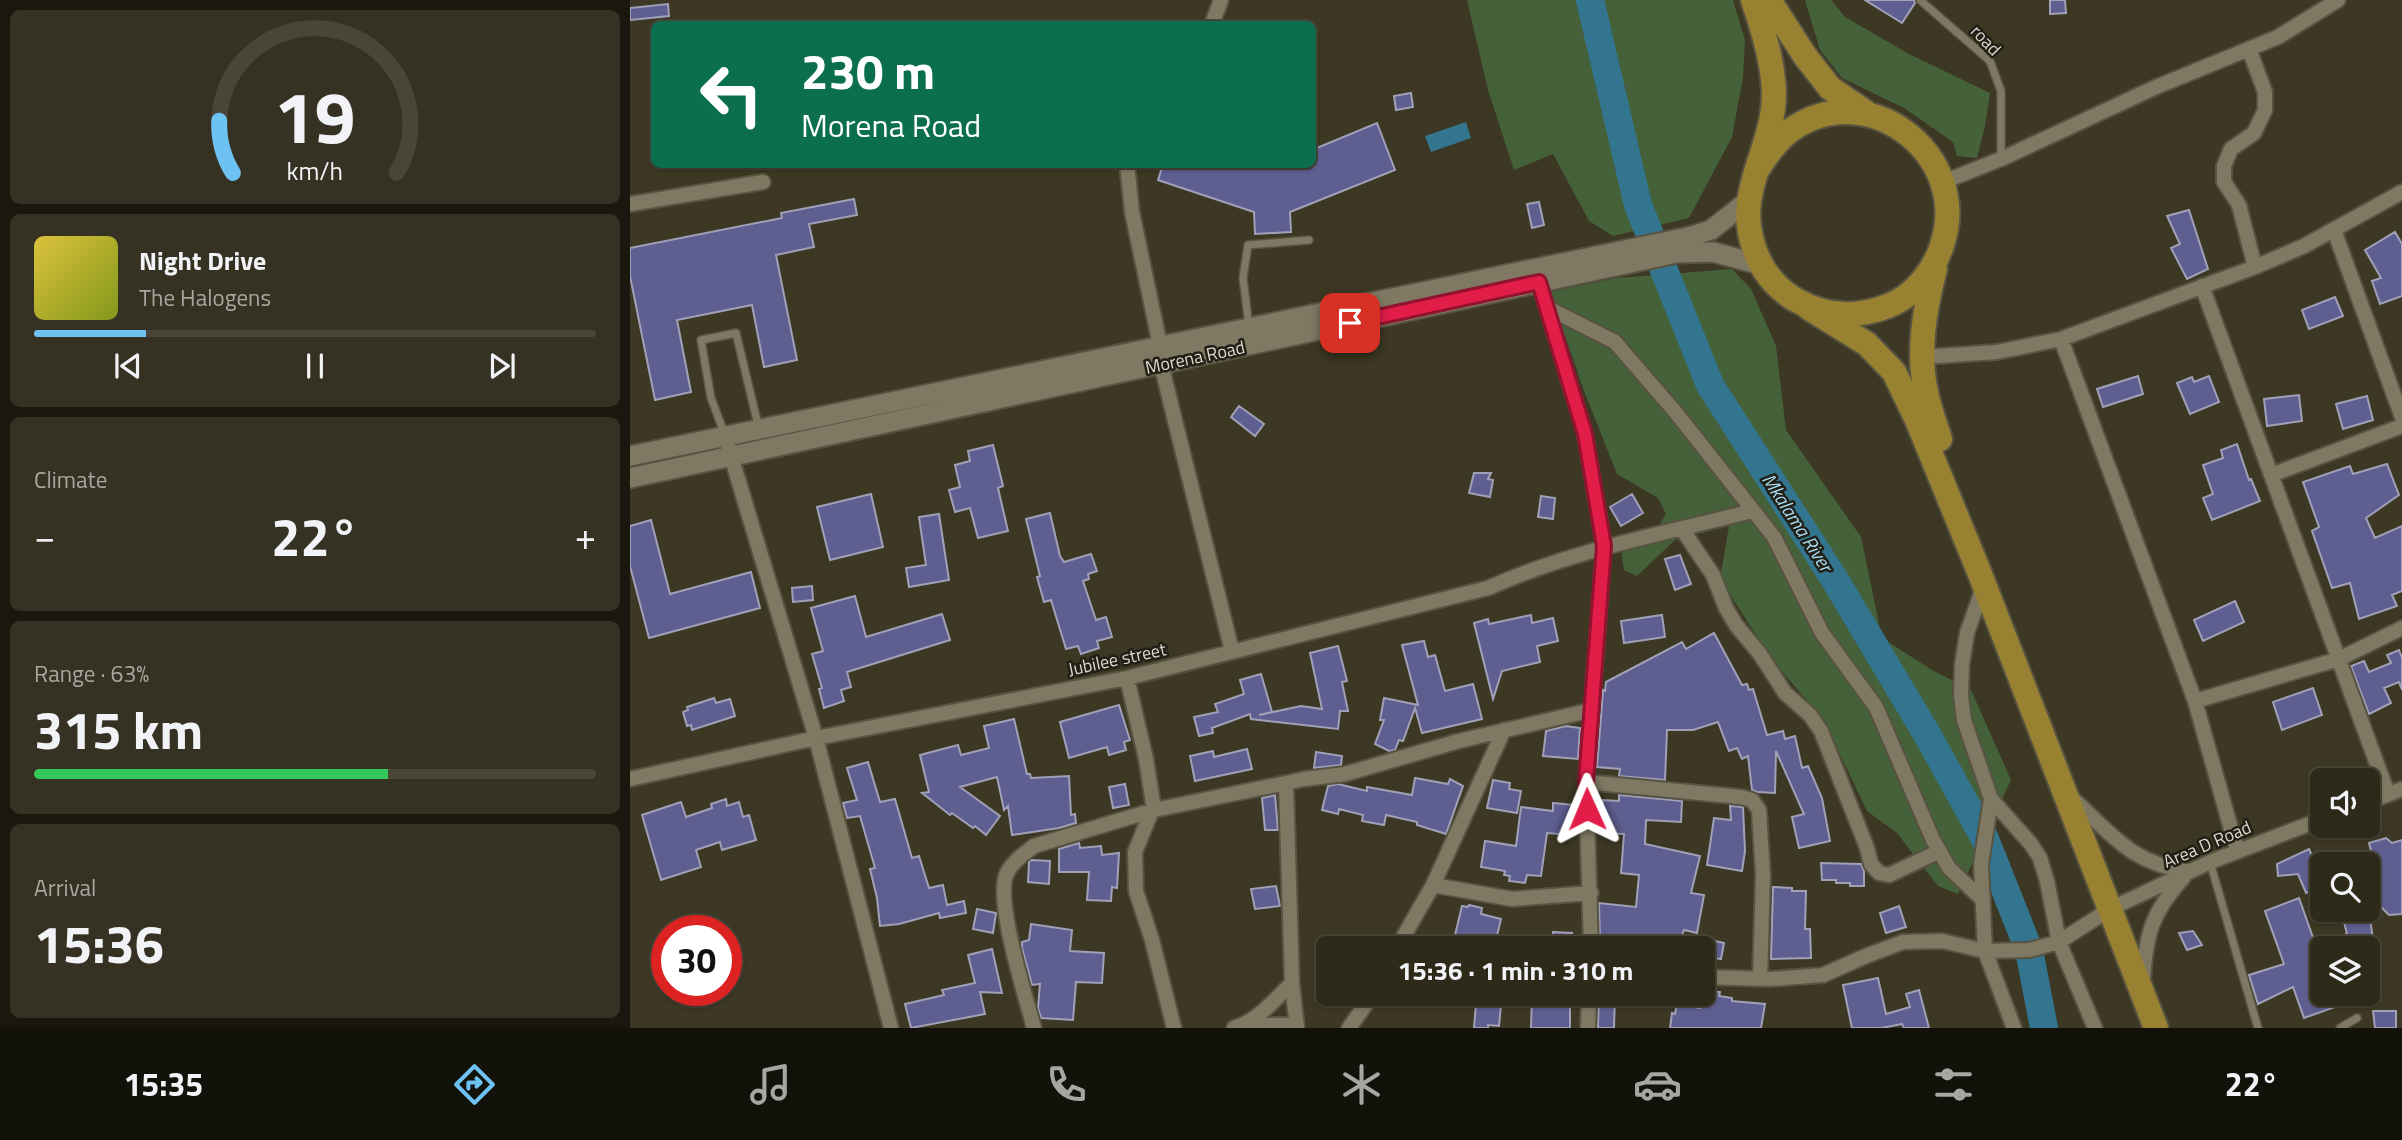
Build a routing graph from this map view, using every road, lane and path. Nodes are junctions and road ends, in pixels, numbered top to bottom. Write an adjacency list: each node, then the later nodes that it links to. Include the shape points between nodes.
1 (1221, 0): 6 (street)
2 (1754, 0): 11 (highway, via 1772,68 1774,95)
3 (1769, 0): 8 (highway, via 1830,88)
4 (1920, 0): 9 (lane, road, via 1990,61 2001,91)
5 (2338, 0): 7 (street, via 2278,37)
6 (1213, 21)
7 (2249, 48): 9 (street); 23 (street, via 2265,92 2265,110 2254,133 2231,149 2224,182 2239,205)
8 (1870, 115): 11 (highway, via 1816,117 1792,129 1772,147); 13 (highway, via 1915,139 1932,158)
9 (2001, 159): 13 (street)
10 (1127, 168): 30 (street)
11 (1757, 170): 15 (highway)
12 (763, 182): 16 (street)
13 (1943, 182): 21 (highway, via 1947,233)
14 (2402, 192): 17 (street)
15 (1748, 201): 19 (main road, Morena Road, via 1711,230); 22 (highway, via 1750,234)
16 (630, 204)
17 (2334, 230): 23 (street); 32 (street)
18 (1309, 240): 28 (lane, via 1248,245 1243,278)
19 (1675, 246): 20 (main road, Morena Road); 22 (main road, Morena Road)
20 (1619, 257): 24 (main road, Morena Road); 28 (main road, Morena Road)
21 (1938, 257): 27 (highway, via 1921,283 1898,302 1869,313 1839,315); 31 (highway, via 1925,310)
22 (1761, 265): 27 (highway, via 1774,283)
23 (2255, 267): 25 (street)
24 (1539, 282): 26 (street); 30 (main road, Morena Road)
25 (2202, 286): 29 (street); 38 (street)
26 (1546, 307): 40 (street, via 1615,342); 42 (street, via 1585,434)
27 (1809, 308): 43 (highway, via 1867,344 1894,372)
28 (1250, 327): 30 (main road, Morena Road)
29 (2061, 339): 31 (street, via 1997,352); 48 (street)
30 (1160, 355): 34 (main road, Morena Road); 37 (main road, Morena Road); 45 (street)
31 (1923, 357): 43 (highway, via 1925,390)
32 (2402, 416)
33 (2402, 426): 38 (street)
34 (759, 429): 35 (main road, Morena Road); 35 (lane, via 736,333 701,340 711,398)
35 (725, 436): 36 (main road, Morena Road); 37 (street)
36 (630, 456)
37 (733, 456): 39 (main road, Morena Road); 51 (street)
38 (2271, 475): 46 (street)
39 (630, 478)
40 (1752, 511): 41 (street, Jubilee street); 63 (street, via 1774,537 1822,633 1876,707)
41 (1682, 529): 42 (street, Jubilee street); 63 (street, via 1713,575 1736,625 1785,693 1821,731 1878,873 1889,875)
42 (1604, 546): 45 (street, Jubilee street, via 1527,570 1488,588); 49 (street)
43 (1982, 579): 56 (highway); 59 (street, via 1967,633 1961,695 1964,720)
44 (2402, 628): 46 (street)
45 (1232, 651): 47 (street, Jubilee street)
46 (2339, 659): 48 (street); 57 (street)
47 (1127, 678): 51 (street, Jubilee street); 60 (street)
48 (2195, 701): 62 (street)
49 (1592, 710): 50 (street); 53 (street)
50 (1504, 730): 54 (street, via 1345,774); 66 (street)
51 (816, 738): 52 (street, Jubilee street); 83 (street)
52 (630, 779)
53 (1586, 782): 67 (street); 75 (street, via 1752,800 1759,810 1763,875)
54 (1286, 783): 60 (street); 76 (street)
55 (2402, 789): 57 (street)
56 (2063, 790): 65 (street, via 2133,853); 69 (highway)
57 (2388, 794): 58 (street)
58 (2380, 797)
59 (1991, 799): 68 (street, via 1981,864); 72 (street, via 2040,858)
60 (1153, 810): 84 (street, via 1034,846 1017,858 1007,873 1003,888 1009,930); 85 (street, via 1135,852 1134,874)
61 (2310, 823): 62 (street, Area D Road)
62 (2237, 850): 64 (street, Area D Road)
63 (1940, 851): 68 (street, via 1949,868)
64 (2210, 862): 65 (street, Area D Road); 91 (lane)
65 (2189, 872): 69 (street, Area D Road); 77 (street, via 2157,911 2149,933)
66 (1433, 885): 67 (street, via 1512,899); 70 (street)
67 (1591, 893): 71 (street)
68 (1983, 900): 73 (street)
69 (2110, 909): 72 (street, Area D Road); 77 (highway)
70 (1404, 936)
71 (1591, 936)
72 (2059, 942): 73 (street, Area D Road, via 2029,950); 89 (street)
73 (1985, 951): 75 (street, Area D Road, via 1942,941 1903,942 1823,975); 88 (street)
74 (1715, 977): 75 (street, Area D Road)
75 (1760, 979)
76 (1292, 983): 81 (street); 82 (street, via 1260,1015)
77 (2142, 991): 90 (highway)
78 (1365, 1006): 86 (street)
79 (1589, 1006): 87 (street)
80 (2357, 1018): 92 (lane)
81 (1296, 1026): 82 (street)
82 (1239, 1027)
83 (891, 1028)
84 (1034, 1028)
85 (1174, 1028)
86 (1349, 1028)
87 (1588, 1028)
88 (2014, 1028)
89 (2095, 1028)
90 (2156, 1028)
91 (2258, 1028)
92 (2340, 1028)

